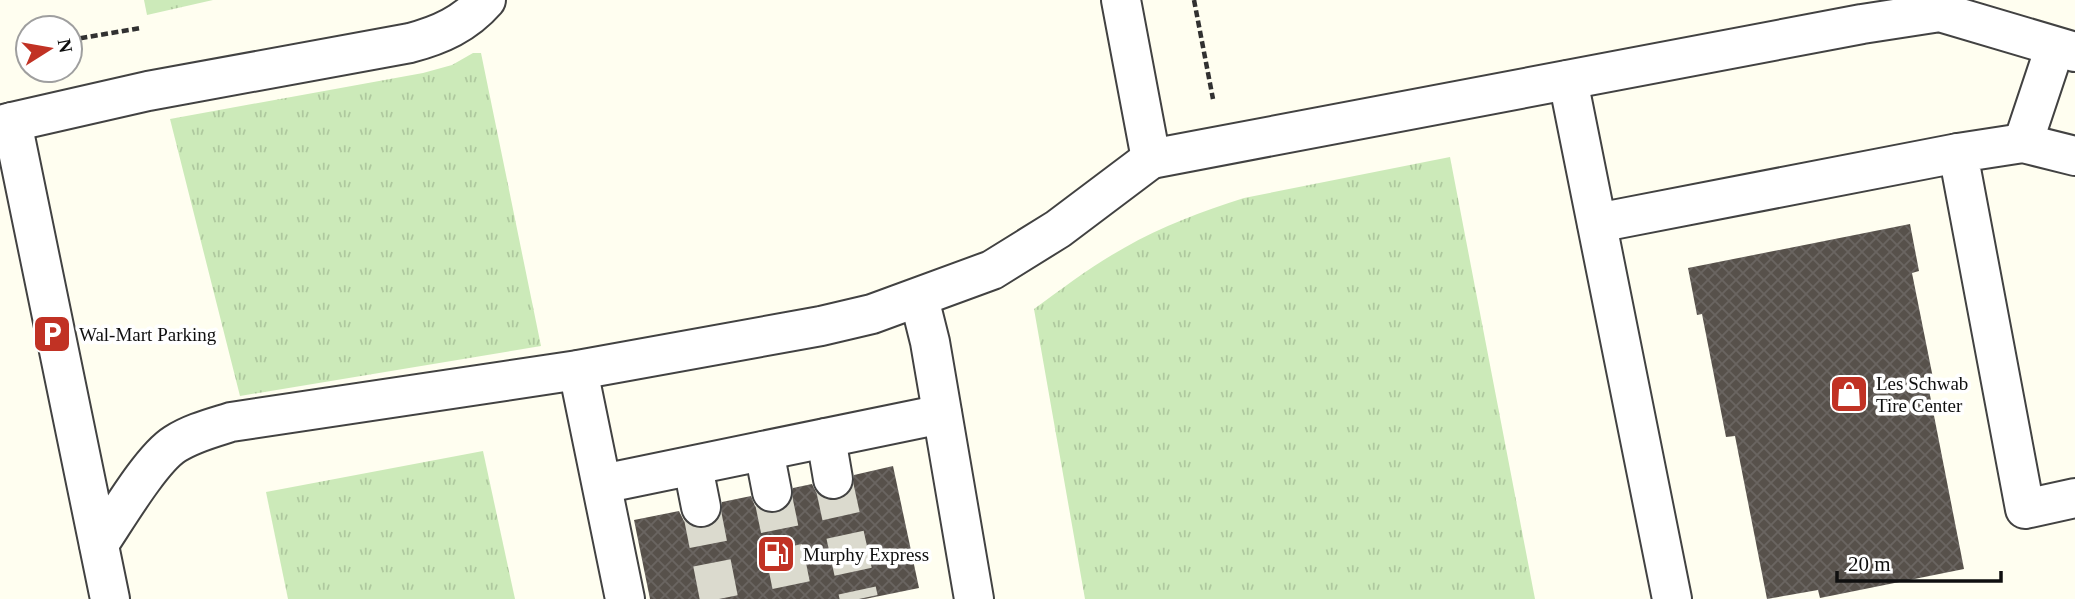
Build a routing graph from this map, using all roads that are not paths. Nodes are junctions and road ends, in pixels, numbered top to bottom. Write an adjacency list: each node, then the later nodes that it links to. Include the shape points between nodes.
1 (486, 0): 5 (lane, via 438,36)
2 (1121, 0): 9 (lane)
3 (2065, 50): 4 (lane, via 1940,12); 6 (lane)
4 (1569, 80): 9 (lane); 10 (lane)
5 (6, 123): 22 (lane)
6 (2023, 143): 7 (lane); 8 (lane)
7 (1958, 153): 10 (lane); 20 (lane, via 2025,509)
8 (2075, 156)
9 (1151, 159): 11 (lane, via 1058,229 992,270)
10 (1597, 223): 26 (lane)
11 (919, 298): 12 (lane, via 821,326); 13 (lane)
12 (578, 370): 18 (lane); 22 (lane, via 231,422 195,434 173,445 158,460)
13 (942, 414): 14 (lane); 25 (lane)
14 (826, 438): 15 (lane); 17 (lane)
15 (764, 451): 16 (lane); 19 (lane)
16 (693, 467): 18 (lane); 21 (lane)
17 (834, 479)
18 (602, 484): 24 (lane)
19 (772, 492)
20 (2075, 498)
21 (701, 506)
22 (99, 544): 23 (lane)
23 (110, 599)
24 (625, 599)
25 (974, 599)
26 (1672, 599)

